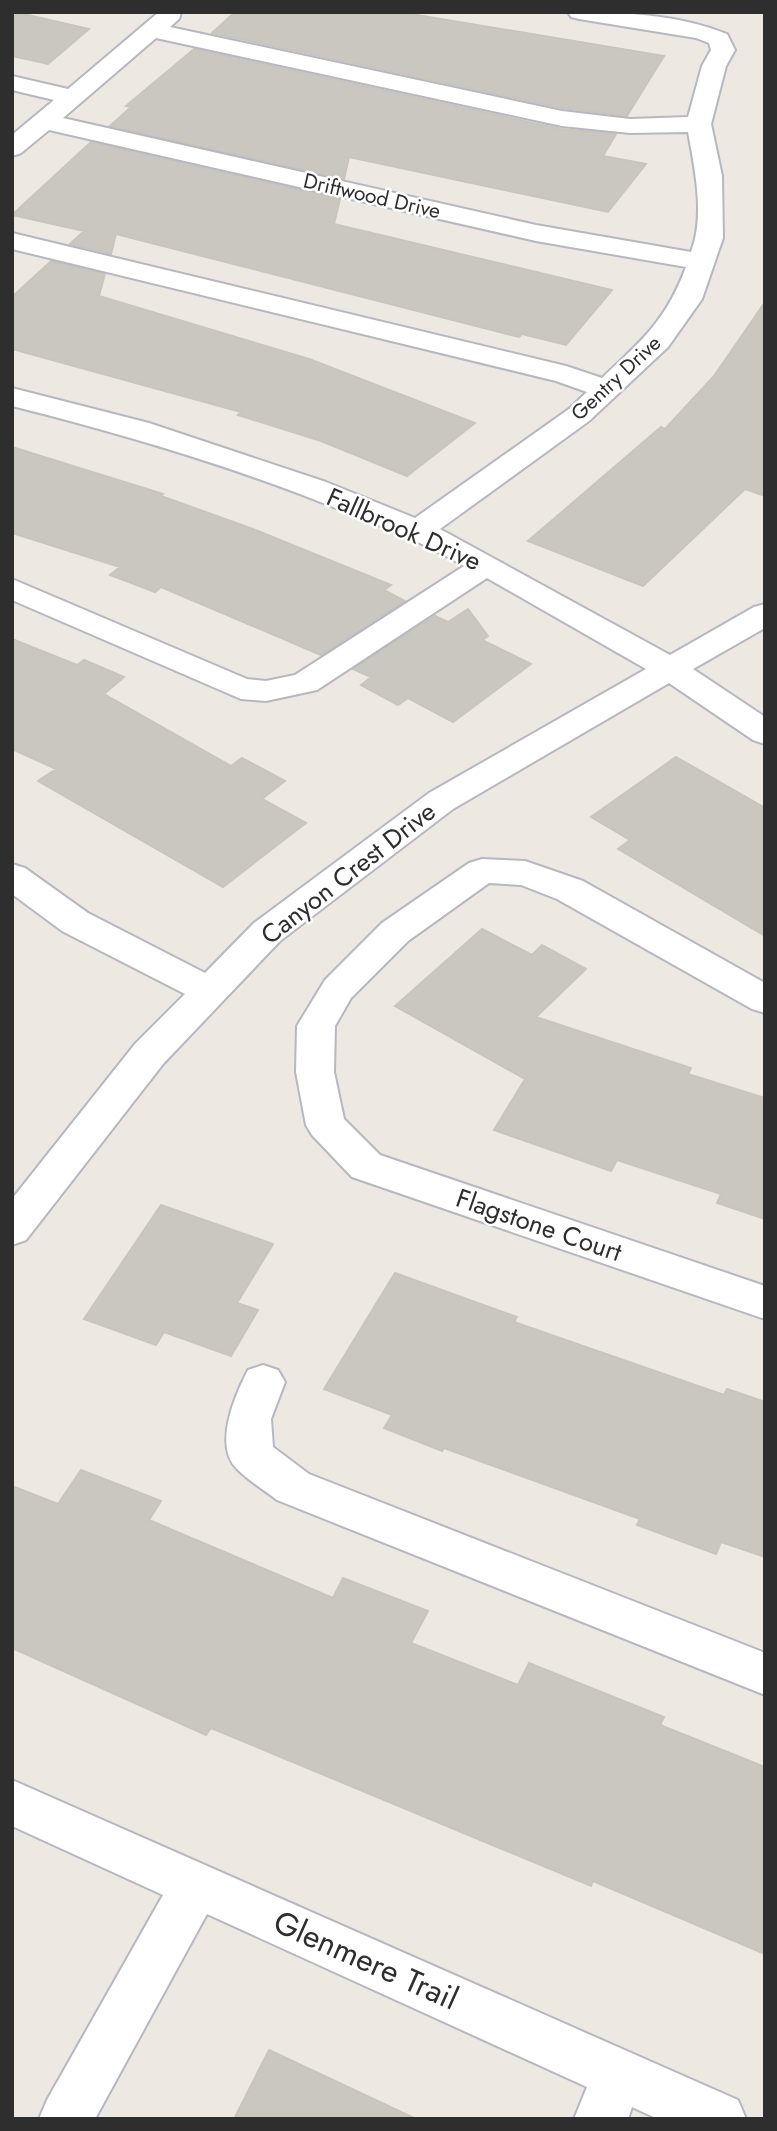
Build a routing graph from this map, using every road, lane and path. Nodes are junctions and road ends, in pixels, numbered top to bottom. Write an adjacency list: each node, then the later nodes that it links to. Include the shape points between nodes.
1 (579, 12): 6 (street, Gentry Drive, via 719,39 723,50 714,65)
2 (162, 18): 4 (street); 6 (street, via 523,110 612,124 667,128)
3 (12, 83): 4 (street)
4 (72, 97): 5 (street)
5 (44, 121): 7 (street); 9 (street, Driftwood Drive, via 536,233)
6 (699, 124): 9 (street, Gentry Drive, via 709,176 710,238)
7 (12, 148)
8 (12, 241): 10 (street, via 566,374)
9 (701, 262): 10 (street, Gentry Drive, via 688,299 658,341)
10 (607, 389): 12 (street, Gentry Drive, via 579,415)
11 (12, 397): 12 (street, Fallbrook Drive, via 139,429 315,488)
12 (417, 531): 13 (street, Fallbrook Drive)
13 (486, 565): 14 (street, via 305,682 266,691 241,689); 16 (street, Fallbrook Drive)
14 (12, 588)
15 (765, 614): 16 (street, Canyon Crest Drive)
16 (671, 669): 17 (street, Fallbrook Drive); 19 (street, Canyon Crest Drive, via 440,801 267,932)
17 (765, 733)
18 (12, 876): 19 (street, via 75,922)
19 (210, 991): 21 (street, Canyon Crest Drive, via 149,1054)
20 (765, 1000): 22 (street, Flagstone Court, via 570,890 525,873 482,871 395,932 338,989 316,1026 315,1072 326,1125 366,1166)
21 (12, 1229)
22 (765, 1303)
23 (262, 1382): 24 (street, via 249,1419 251,1455 293,1487)
24 (765, 1674)
25 (12, 1802): 26 (street, Glenmere Trail)
26 (196, 1885): 27 (street, Glenmere Trail); 28 (street)
27 (610, 2096): 29 (street, Glenmere Trail)
28 (66, 2119)
29 (719, 2119)

